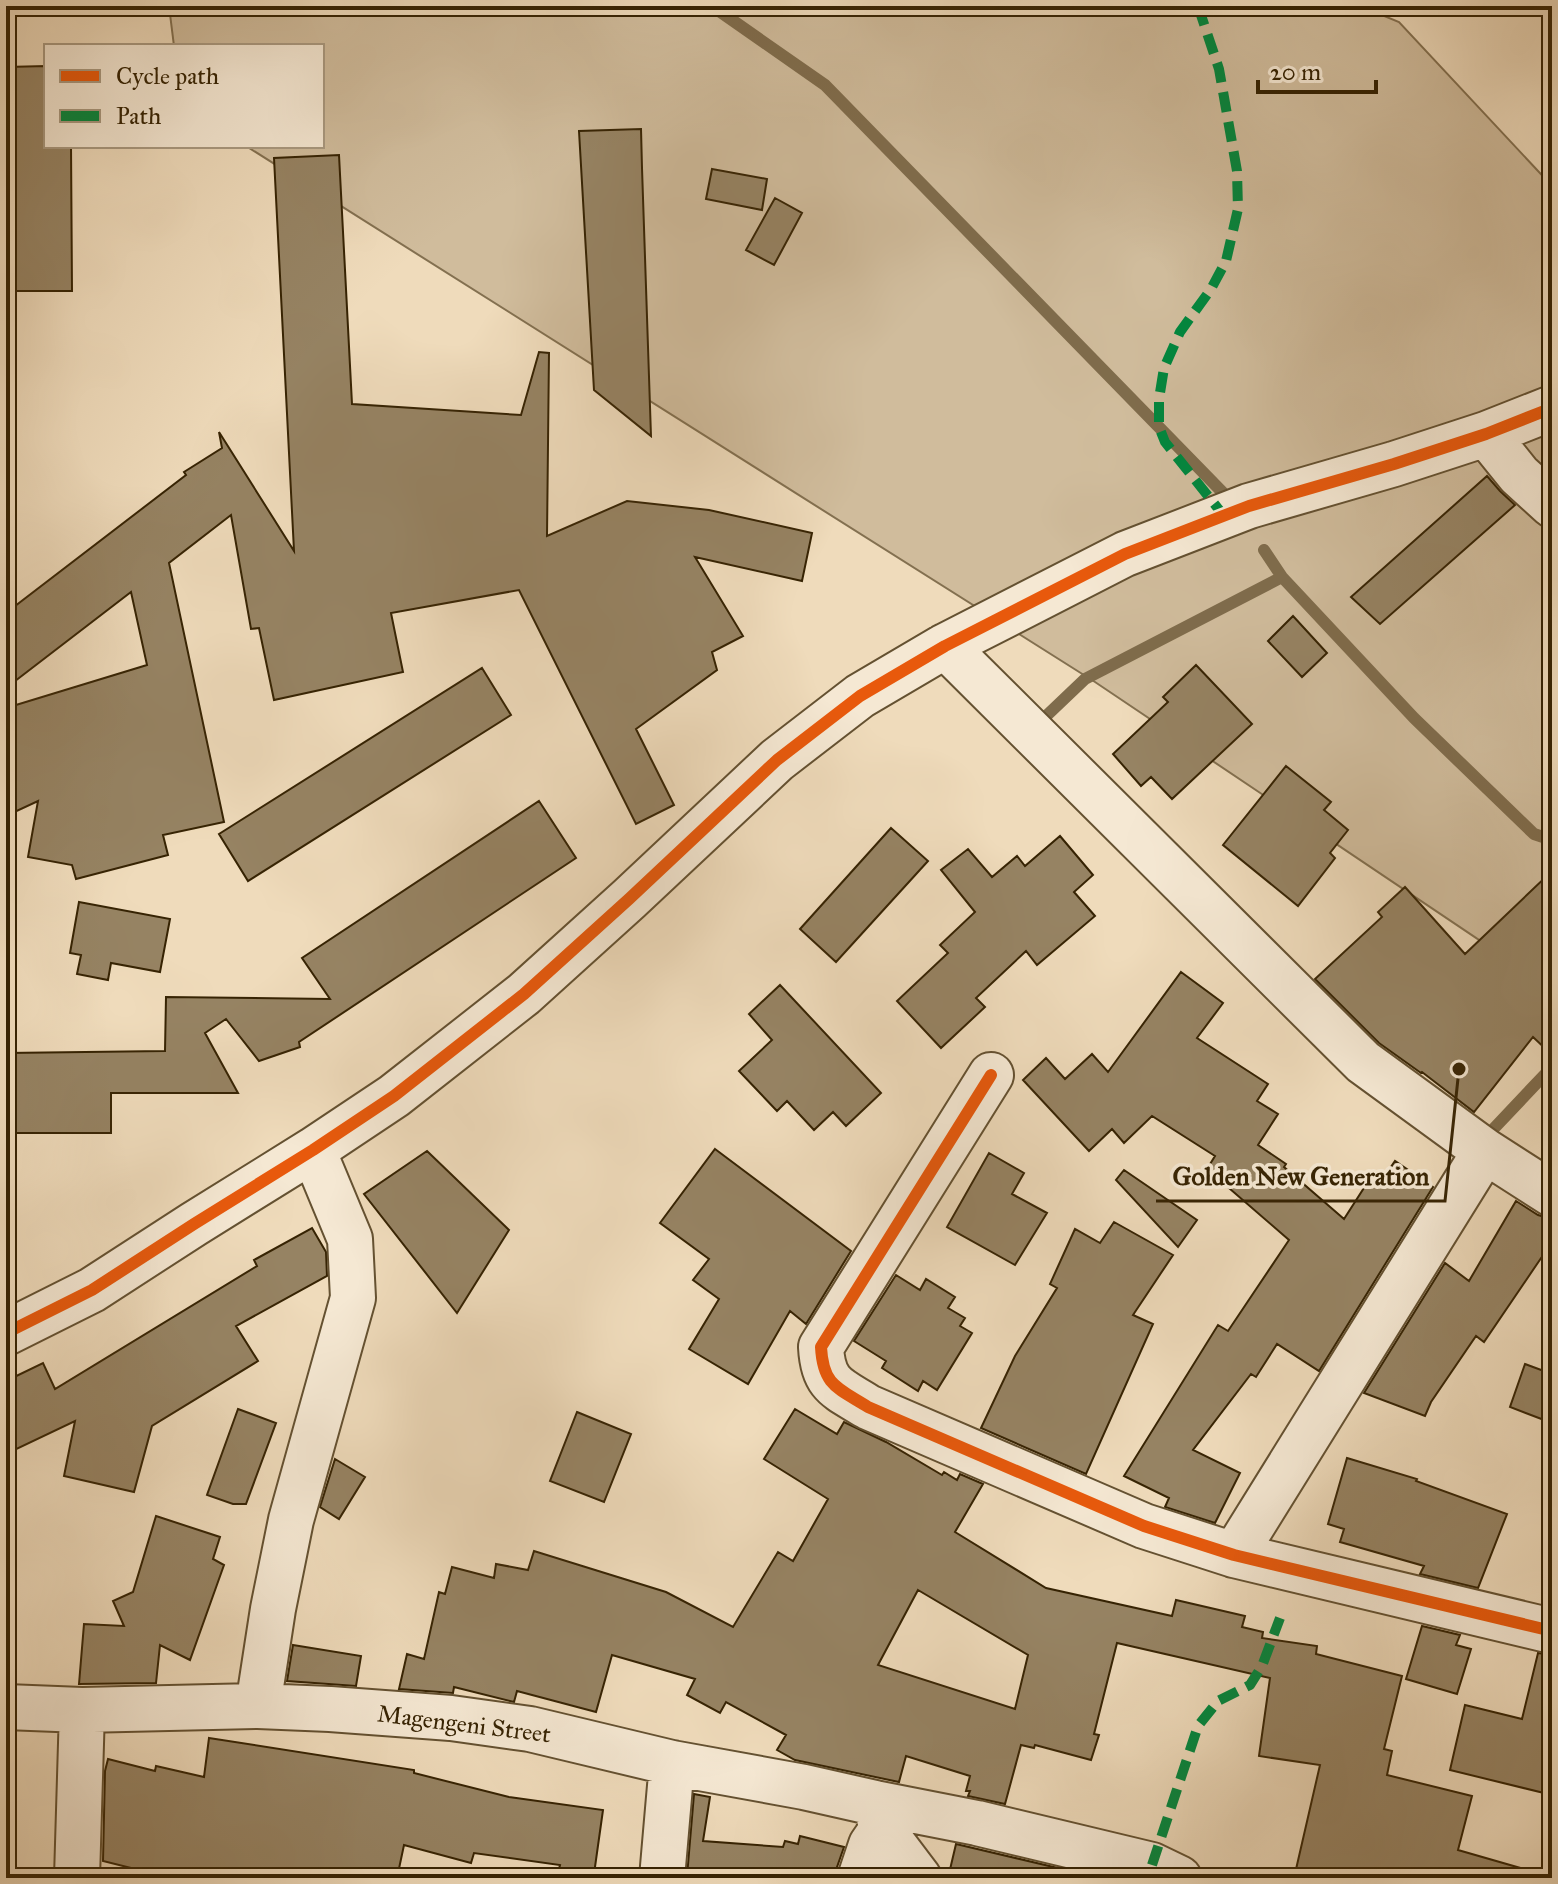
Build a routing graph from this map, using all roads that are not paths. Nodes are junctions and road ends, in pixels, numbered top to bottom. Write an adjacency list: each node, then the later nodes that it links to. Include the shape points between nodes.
1 (1552, 408): 2 (street)
2 (1486, 434): 3 (street); 4 (street, via 1249,506 1139,549)
3 (1552, 505)
4 (945, 646): 6 (street, via 860,696 777,760 524,994 394,1096); 7 (street, via 1363,1062)
5 (991, 1075): 10 (street, via 821,1347 829,1383 868,1407 1130,1520)
6 (313, 1150): 9 (street, via 92,1290); 12 (street, via 350,1239 353,1298 291,1520)
7 (1485, 1151): 8 (street); 10 (street)
8 (1552, 1194)
9 (6, 1333)
10 (1234, 1555): 11 (street)
11 (1552, 1631)
12 (258, 1706): 14 (street, Magengeni Street); 15 (street, Magengeni Street, via 514,1726)
13 (6, 1707): 14 (street, Magengeni Street)
14 (82, 1710): 17 (street)
15 (672, 1763): 16 (street, Magengeni Street, via 774,1781); 18 (street)
16 (878, 1816): 19 (street); 20 (street); 21 (street, Magengeni Street, via 977,1823 1152,1865)
17 (77, 1878)
18 (662, 1878)
19 (860, 1878)
20 (919, 1878)
21 (1179, 1878)

